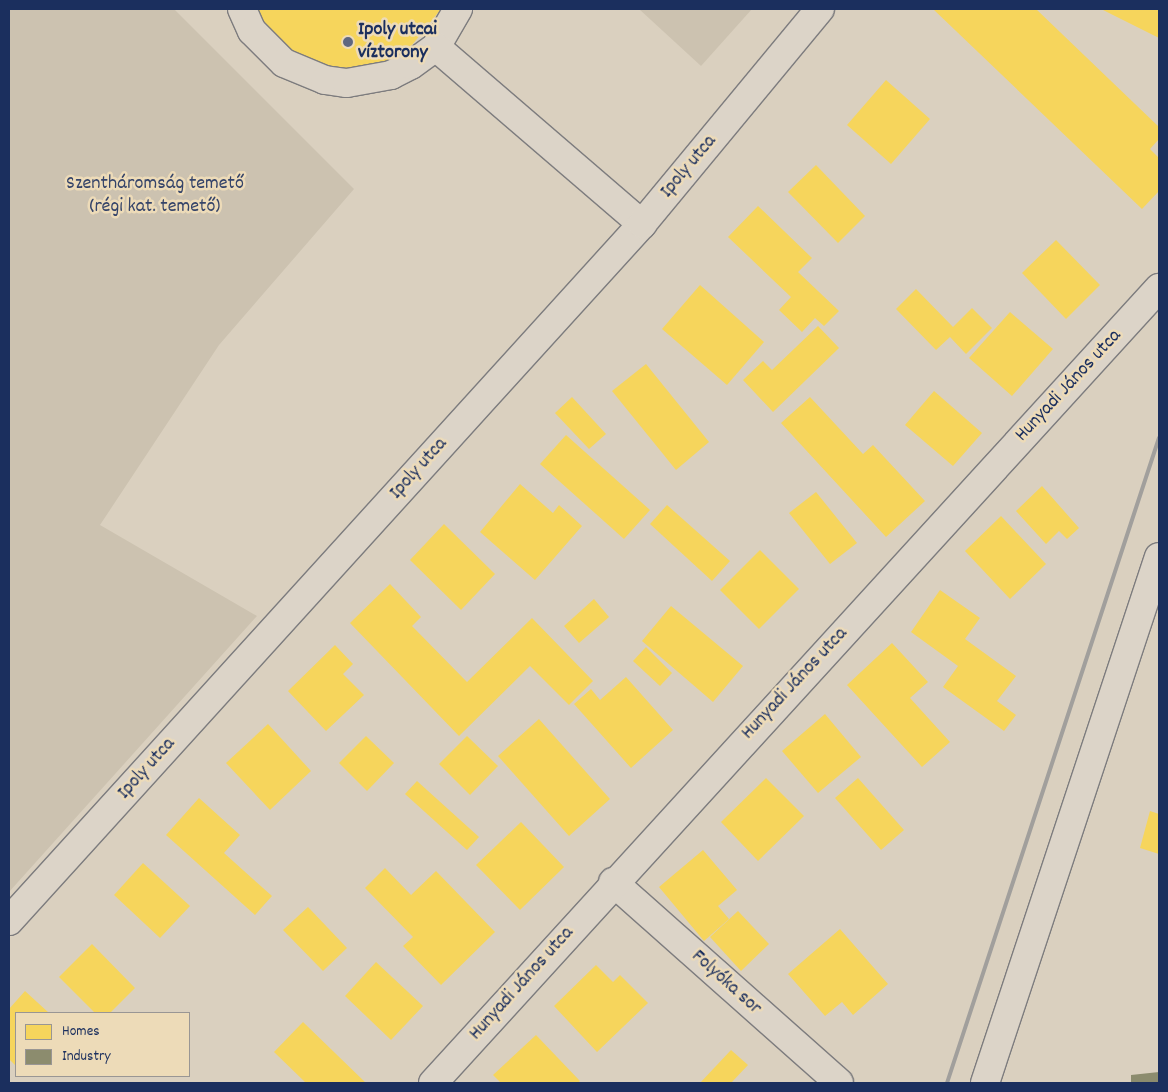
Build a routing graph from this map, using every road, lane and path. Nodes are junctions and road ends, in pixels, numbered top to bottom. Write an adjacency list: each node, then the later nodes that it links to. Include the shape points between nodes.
1 (242, 9): 4 (street, via 266,48 284,62 325,80 347,83 391,75)
2 (458, 9): 4 (street)
3 (820, 9): 5 (street, Ipoly utca)
4 (436, 47): 5 (street)
5 (642, 224): 9 (street, Ipoly utca)
6 (1159, 288): 8 (street, Hunyadi János utca)
7 (1159, 557): 12 (street)
8 (613, 882): 10 (street, Hunyadi János utca); 11 (street, Folyóka sor)
9 (9, 921)
10 (433, 1083)
11 (839, 1083)
12 (984, 1083)

